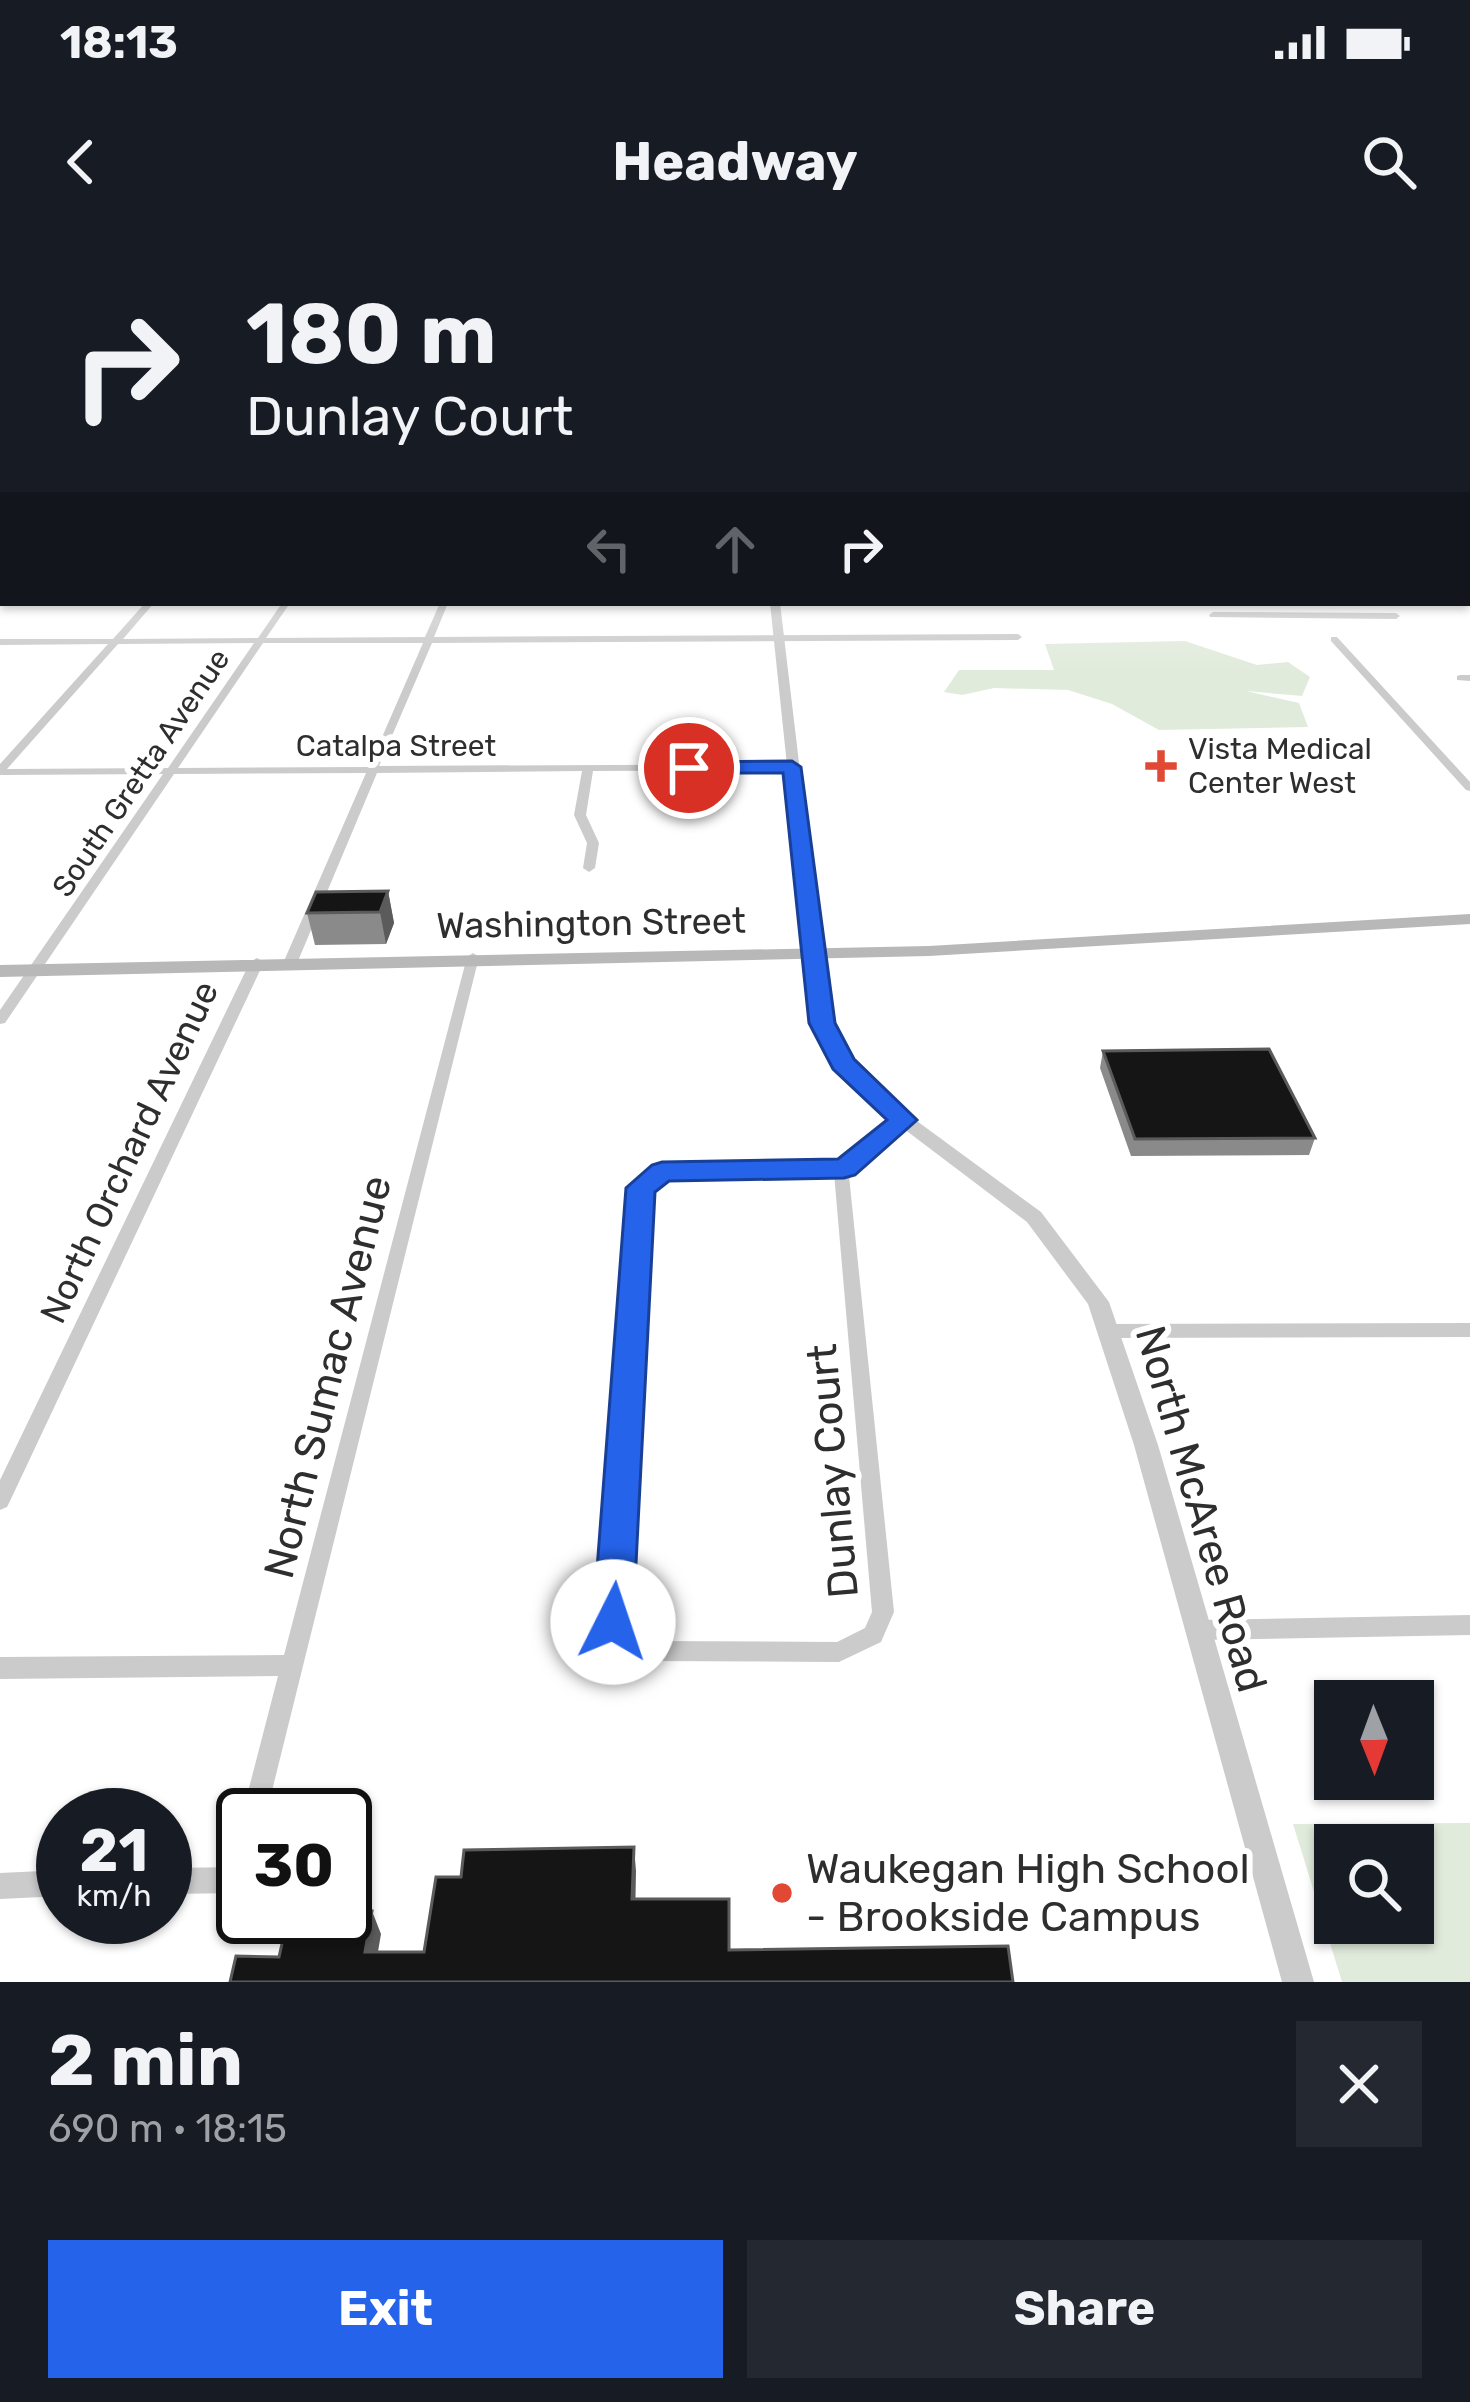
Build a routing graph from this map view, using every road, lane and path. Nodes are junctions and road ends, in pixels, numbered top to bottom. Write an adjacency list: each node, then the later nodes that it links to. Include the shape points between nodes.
1 (147, 606): 11 (street)
2 (284, 606): 12 (street, South Gretta Avenue)
3 (443, 606): 13 (street)
4 (775, 606): 8 (street, North McAree Road)
5 (1378, 606): 6 (street, via 1391,615)
6 (1213, 615)
7 (1018, 637): 8 (street)
8 (779, 640): 13 (street); 14 (street, North McAree Road)
9 (1334, 640): 19 (street)
10 (0, 641): 11 (street)
11 (116, 641): 12 (street); 17 (street)
12 (260, 641): 13 (street); 18 (street, South Gretta Avenue)
13 (428, 641): 16 (street)
14 (792, 767): 15 (street, Catalpa Street); 22 (street, North McAree Road)
15 (589, 768): 16 (street, Catalpa Street); 20 (street, via 580,815 593,843)
16 (374, 770): 18 (street, Catalpa Street); 25 (street)
17 (0, 771): 18 (street, Catalpa Street)
18 (171, 771): 26 (street, South Gretta Avenue)
19 (1470, 788)
20 (589, 868)
21 (1470, 919): 22 (main road, Washington Street)
22 (811, 952): 23 (main road, Washington Street); 29 (street, North McAree Road, via 820,1014 837,1054)
23 (473, 957): 25 (main road, Washington Street); 36 (street, North Sumac Avenue)
24 (256, 962): 25 (main road, Washington Street); 26 (main road, Washington Street); 33 (street, North Orchard Avenue)
25 (291, 962)
26 (35, 969): 27 (main road, Washington Street); 28 (street, South Gretta Avenue)
27 (0, 971)
28 (0, 1020)
29 (904, 1120): 30 (street); 32 (street, North McAree Road, via 1034,1217 1099,1301)
30 (844, 1168): 30 (street, Dunlay Court, via 884,1612 873,1635 839,1652 644,1652 623,1641 613,1622 641,1188 680,1170)
31 (1470, 1330): 32 (street)
32 (1109, 1331): 35 (street, North McAree Road)
33 (0, 1501)
34 (1470, 1625): 35 (street)
35 (1197, 1630): 41 (street, North McAree Road)
36 (291, 1665): 37 (street); 38 (street, North Sumac Avenue)
37 (0, 1668)
38 (261, 1788)
39 (36, 1884): 40 (street)
40 (0, 1886)
41 (1298, 1982)

